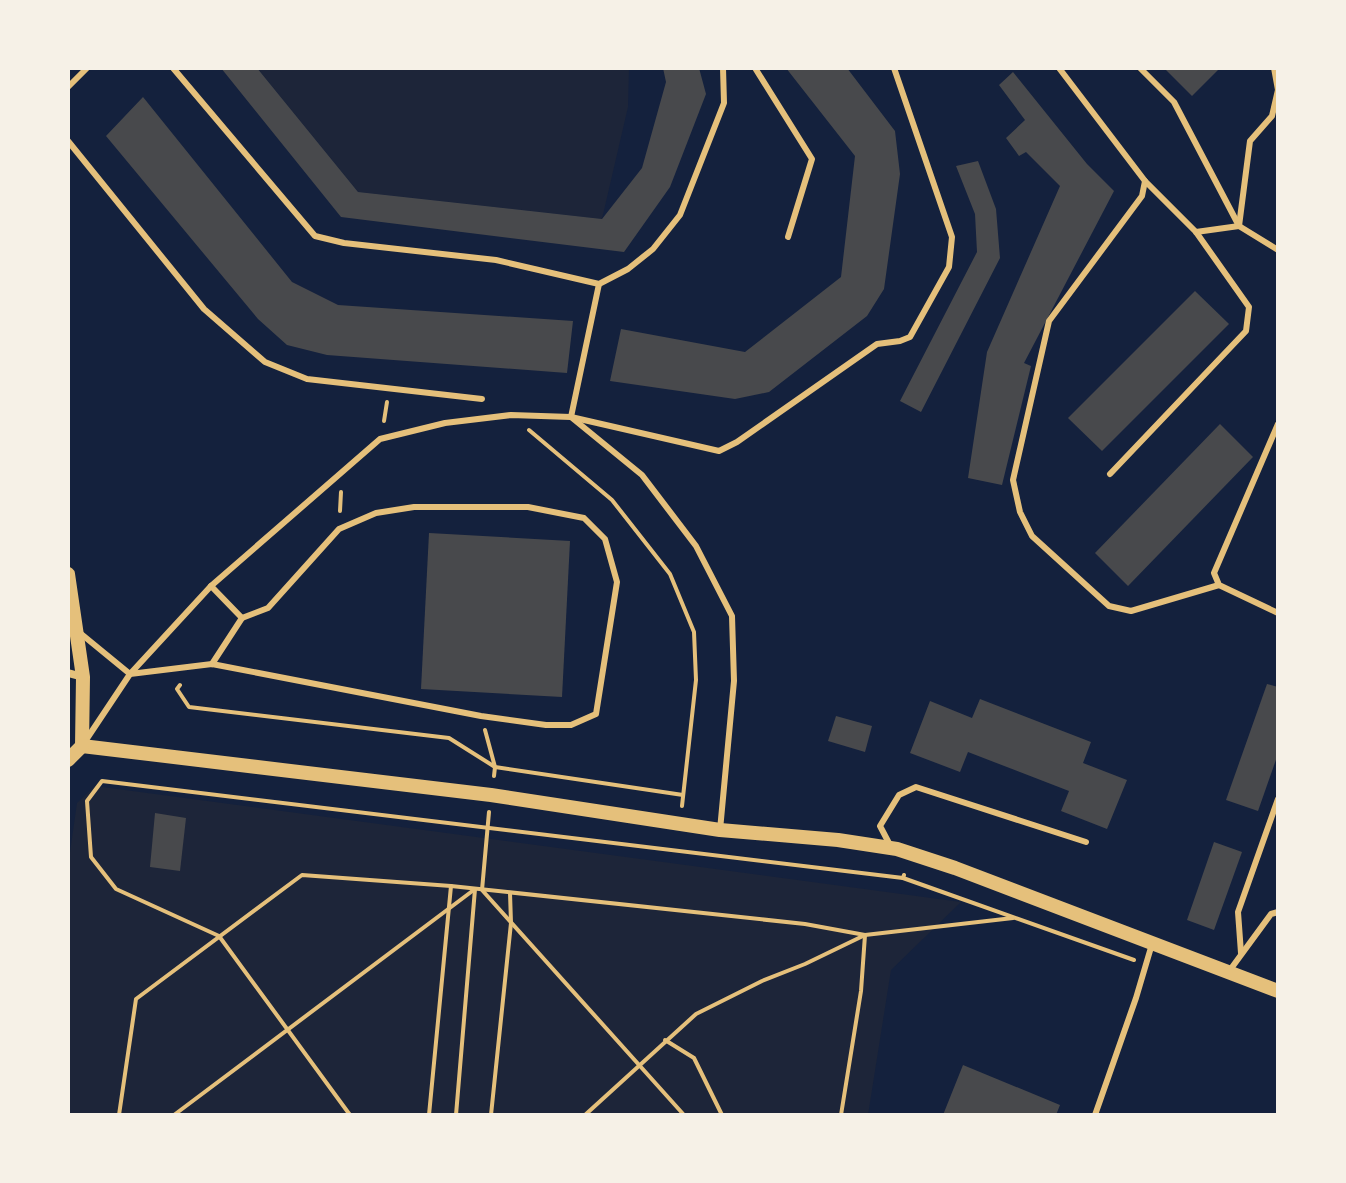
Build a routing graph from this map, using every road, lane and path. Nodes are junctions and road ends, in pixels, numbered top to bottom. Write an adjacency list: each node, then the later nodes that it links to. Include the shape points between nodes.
1 (87, 68): 9 (lane)
2 (173, 68): 16 (lane, via 315,236 496,260)
3 (723, 68): 16 (lane, via 724,103 680,215 653,249)
4 (755, 68): 14 (lane, via 812,159)
5 (894, 68): 20 (lane, via 952,237 949,267 910,337 877,344 719,451)
6 (1059, 68): 11 (lane)
7 (1140, 68): 12 (lane, via 1174,102)
8 (1274, 68): 12 (lane, via 1278,90 1272,116 1250,141)
9 (68, 87)
10 (68, 141): 17 (lane, via 204,309 265,362 307,379)
11 (1145, 181): 13 (lane); 27 (lane, via 1142,196 1049,321 1013,480 1032,536 1109,606 1131,611)
12 (1239, 226): 13 (lane); 15 (lane)
13 (1196, 232): 24 (lane, via 1249,307 1246,331)
14 (788, 237)
15 (1278, 250)
16 (599, 284): 20 (lane)
17 (390, 389): 18 (lane); 22 (path)
18 (482, 399)
19 (511, 415): 20 (lane); 22 (lane, via 445,423); 40 (path, via 612,500 670,574 694,632 696,680)
20 (571, 417): 44 (lane, via 642,475 696,546 732,616 734,681)
21 (1278, 424): 27 (lane, via 1214,573)
22 (380, 439): 23 (lane)
23 (342, 470): 25 (path); 28 (lane)
24 (1110, 474)
25 (339, 529): 30 (lane, via 268,608); 36 (lane, via 376,513 414,507 528,507 584,518 605,539 617,582 596,714 571,725)
26 (68, 574): 31 (street)
27 (1219, 585): 29 (lane)
28 (211, 586): 30 (lane); 34 (lane)
29 (1278, 613)
30 (242, 618): 32 (lane)
31 (76, 630): 34 (lane); 35 (street)
32 (212, 664): 33 (lane); 36 (lane)
33 (193, 666): 34 (lane); 39 (path, via 177,689 189,707 449,738)
34 (130, 674): 37 (lane)
35 (76, 675): 37 (street)
36 (481, 716): 39 (path)
37 (82, 746): 38 (street); 42 (street, via 491,795)
38 (68, 760)
39 (495, 767): 40 (path)
40 (683, 795): 42 (path)
41 (1278, 799): 60 (lane, via 1238,912)
42 (680, 824): 44 (street)
43 (488, 827): 48 (path); 51 (path); 58 (path, via 102,781 87,801 91,857 116,889)
44 (720, 830): 46 (street)
45 (1086, 842): 46 (lane, via 916,787 899,795 880,826)
46 (891, 848): 47 (street)
47 (907, 852): 48 (path); 59 (street)
48 (903, 878): 55 (path)
49 (451, 886): 50 (path); 53 (path); 58 (path, via 302,875)
50 (475, 889): 51 (path); 53 (path); 71 (path)
51 (482, 890): 52 (path); 56 (path)
52 (510, 893): 56 (path); 57 (path)
53 (449, 910): 64 (path); 70 (path)
54 (1278, 912): 60 (lane)
55 (1013, 918): 57 (path); 61 (path)
56 (511, 923): 66 (path); 72 (path)
57 (865, 935): 65 (path, via 696,1014); 76 (path)
58 (219, 936): 64 (path); 67 (path, via 136,999)
59 (1152, 944): 61 (lane); 62 (street)
60 (1241, 953): 62 (lane)
61 (1147, 964): 77 (lane)
62 (1228, 972): 63 (street)
63 (1278, 991)
64 (288, 1030): 68 (path); 69 (path)
65 (665, 1040): 66 (path); 75 (path, via 694,1058)
66 (639, 1065): 73 (path); 74 (path)
67 (119, 1115)
68 (174, 1115)
69 (350, 1115)
70 (429, 1115)
71 (456, 1115)
72 (491, 1115)
73 (585, 1115)
74 (684, 1115)
75 (722, 1115)
76 (841, 1115)
77 (1095, 1115)

